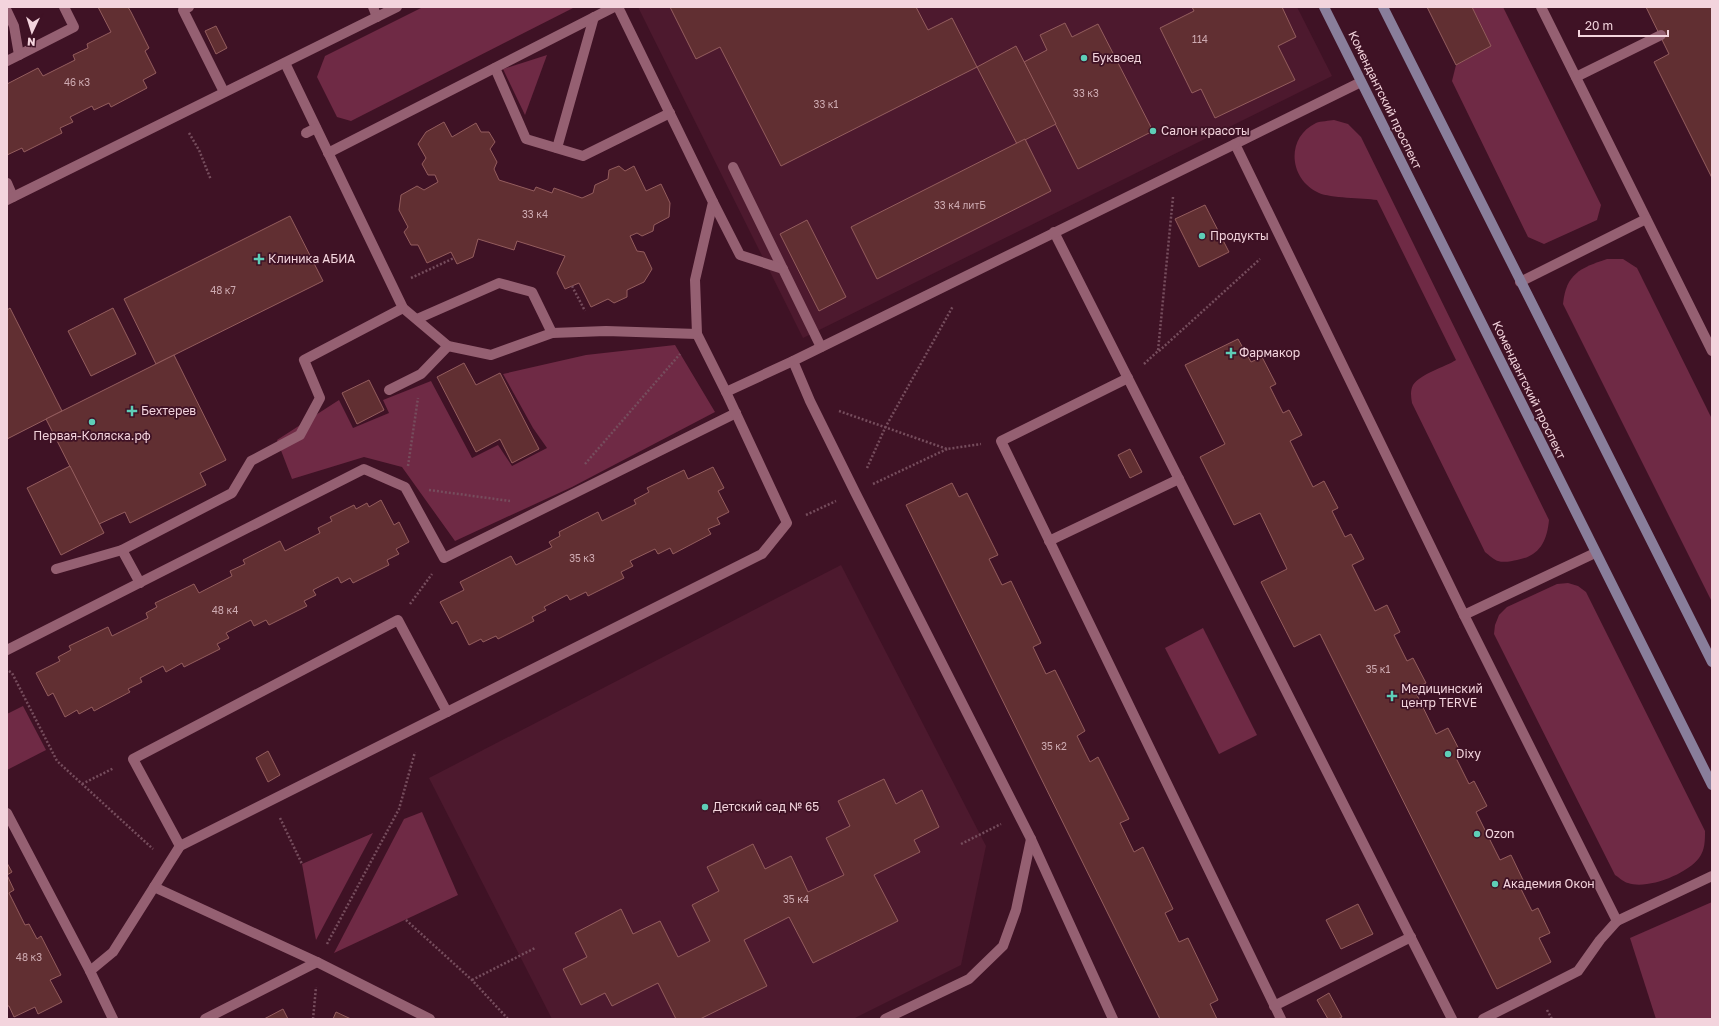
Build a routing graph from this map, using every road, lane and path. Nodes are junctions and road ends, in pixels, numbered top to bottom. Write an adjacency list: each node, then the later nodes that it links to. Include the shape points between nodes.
1 (64, 7): 14 (lane, via 74,27)
2 (189, 7): 20 (lane, via 182,10)
3 (372, 7): 11 (lane)
4 (397, 7): 11 (lane)
5 (614, 7): 12 (lane)
6 (618, 7): 21 (lane)
7 (1324, 7): 19 (main road, Комендантский проспект)
8 (1383, 7): 40 (main road)
9 (1541, 7): 18 (lane)
10 (7, 11): 14 (lane, via 14,26)
11 (377, 17): 16 (lane)
12 (594, 17): 17 (lane); 26 (lane)
13 (1661, 35): 18 (lane)
14 (19, 55): 15 (lane)
15 (7, 61)
16 (285, 63): 20 (lane); 22 (lane)
17 (494, 68): 26 (lane, via 526,139); 27 (lane)
18 (1576, 77): 34 (lane)
19 (1361, 82): 25 (lane); 68 (main road, Комендантский проспект)
20 (224, 92): 32 (lane)
21 (670, 113): 26 (lane, via 583,156); 33 (lane)
22 (316, 128): 24 (lane); 27 (lane)
23 (188, 130): 30 (path)
24 (306, 133)
25 (1235, 144): 29 (lane); 72 (lane)
26 (557, 148)
27 (328, 153): 42 (lane)
28 (733, 167): 38 (lane)
29 (1176, 173): 35 (lane); 51 (path)
30 (211, 180)
31 (7, 183): 32 (lane)
32 (10, 198)
33 (713, 202): 38 (lane, via 740,255); 47 (lane, via 695,280)
34 (1646, 219): 40 (lane); 50 (lane)
35 (1054, 232): 39 (lane); 54 (lane)
36 (454, 258): 42 (path)
37 (1260, 259): 51 (path)
38 (783, 269): 49 (lane)
39 (972, 273): 49 (lane); 59 (path)
40 (1520, 282): 75 (main road)
41 (572, 286): 43 (path)
42 (393, 287): 44 (lane)
43 (579, 300)
44 (403, 308): 45 (lane); 67 (lane, via 304,360 320,398 300,435 251,461 232,493)
45 (417, 319): 46 (lane, via 499,283 532,292); 48 (lane)
46 (552, 333): 47 (lane, via 606,331); 48 (lane, via 491,355)
47 (697, 334): 56 (lane); 61 (path)
48 (448, 346): 53 (lane)
49 (821, 347): 52 (lane)
50 (1711, 349)
51 (1158, 351): 54 (path)
52 (793, 361): 56 (lane); 57 (lane)
53 (421, 374): 55 (lane); 63 (path)
54 (1128, 378): 60 (lane); 62 (lane)
55 (389, 390)
56 (726, 392): 58 (lane)
57 (810, 401): 59 (path); 64 (lane)
58 (736, 413): 69 (lane); 77 (lane, via 788,523 762,554)
59 (885, 428): 60 (path, via 947,449); 64 (path)
60 (1001, 441): 66 (lane)
61 (584, 465)
62 (1179, 479): 66 (lane); 94 (lane)
63 (405, 487): 65 (path); 69 (lane); 71 (lane, via 364,470)
64 (856, 492): 84 (lane)
65 (511, 501)
66 (1049, 541): 99 (lane)
67 (122, 550): 70 (lane); 71 (lane)
68 (1595, 553): 72 (lane); 81 (main road, Комендантский проспект)
69 (444, 558): 73 (path)
70 (56, 569)
71 (140, 583): 74 (lane)
72 (1464, 615): 93 (lane)
73 (398, 620): 77 (lane); 79 (lane)
74 (7, 650)
75 (1712, 662)
76 (7, 669): 80 (path, via 12,673 56,761)
77 (447, 712): 78 (lane)
78 (424, 724): 82 (lane); 96 (path, via 399,808)
79 (133, 759): 80 (path); 87 (lane)
80 (82, 784): 88 (path)
81 (1712, 785)
82 (272, 801): 87 (lane); 89 (path)
83 (7, 813): 97 (lane)
84 (1019, 816): 85 (lane); 86 (path)
85 (1031, 839): 105 (lane, via 1016,910 1003,946 969,979); 106 (lane)
86 (961, 844)
87 (180, 846): 88 (lane)
88 (169, 863): 91 (lane)
89 (302, 864)
90 (1712, 876): 93 (lane)
91 (154, 887): 96 (lane); 97 (lane, via 113,952)
92 (406, 920): 98 (path)
93 (1617, 921): 109 (lane, via 1578,971)
94 (1411, 937): 99 (lane); 108 (lane)
95 (535, 948): 98 (path)
96 (317, 962): 101 (lane); 102 (path); 103 (lane)
97 (90, 971): 100 (lane)
98 (472, 980): 104 (path)
99 (1274, 1006): 107 (lane)
100 (113, 1019)
101 (205, 1019)
102 (313, 1019)
103 (430, 1019)
104 (508, 1019)
105 (885, 1019)
106 (1113, 1019)
107 (1281, 1019)
108 (1452, 1019)
109 (1483, 1019)

